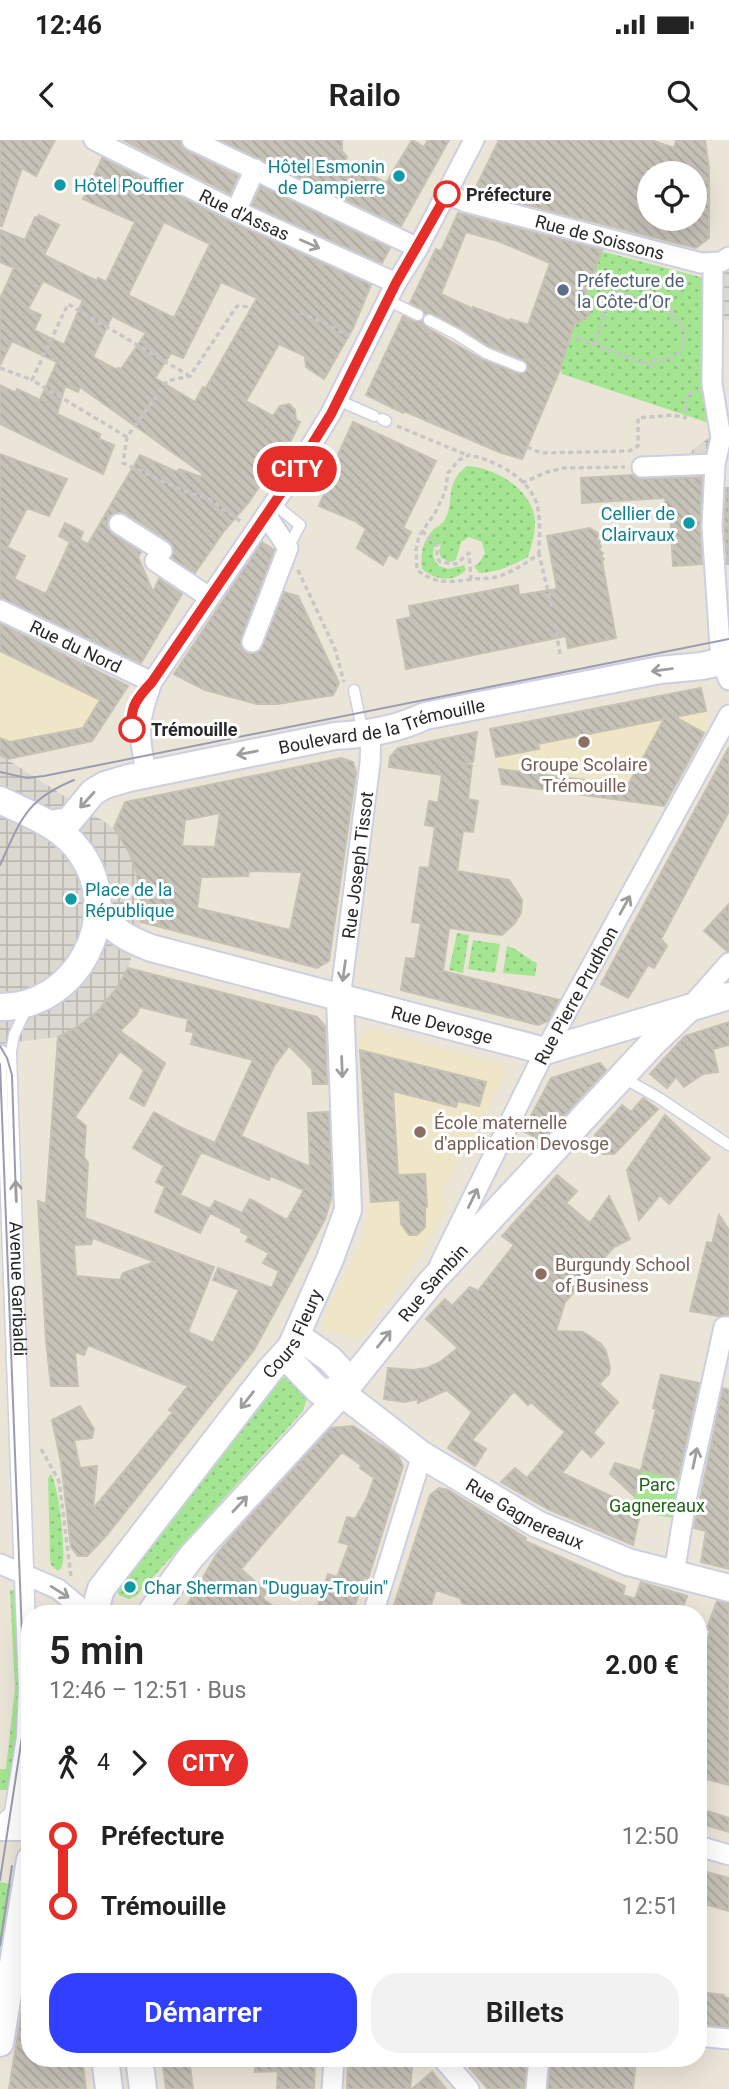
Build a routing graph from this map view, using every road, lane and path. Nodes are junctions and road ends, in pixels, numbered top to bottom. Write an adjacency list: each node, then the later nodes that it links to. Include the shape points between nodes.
1 (94, 140): 6 (street, Rue d'Assas)
2 (192, 140): 4 (street)
3 (474, 140): 5 (street)
4 (256, 169): 6 (street); 7 (street)
5 (447, 194): 7 (street); 8 (street, Rue de Soissons, via 688,260)
6 (236, 211): 11 (street, Rue d'Assas, one-way to 11)
7 (418, 247): 11 (street)
8 (722, 263): 23 (street)
9 (596, 283): 10 (path)
10 (613, 289): 18 (path); 18 (path, via 672,311 670,315 684,328 682,348 670,359 654,360 652,366)
11 (392, 291): 14 (lane); 24 (street)
12 (252, 307): 21 (path, via 237,306)
13 (300, 312): 16 (path)
14 (418, 315)
15 (429, 320): 19 (lane)
16 (352, 337)
17 (576, 338): 18 (path)
18 (594, 344)
19 (521, 367)
20 (0, 368): 22 (path)
21 (190, 376): 22 (path, via 68,304); 26 (path, via 167,381)
22 (32, 380): 26 (path)
23 (712, 384): 27 (path, via 687,395 685,418 638,418 638,446 629,451 541,453); 29 (street, via 721,438)
24 (338, 400): 25 (lane); 32 (street)
25 (381, 419): 28 (path)
26 (127, 437): 33 (path, via 123,463 209,499)
27 (527, 447)
28 (469, 455): 31 (path, via 503,468); 35 (path, via 448,473 440,502)
29 (715, 464): 30 (street); 40 (street, via 712,527)
30 (642, 467): 31 (path, via 564,468)
31 (522, 483): 37 (path, via 536,505)
32 (270, 510): 36 (street); 39 (street)
33 (240, 520)
34 (119, 524): 39 (street, via 162,551 155,561)
35 (422, 531): 38 (path, via 437,546 440,562 456,564 469,553); 38 (path, via 416,550 417,570 440,582)
36 (288, 548): 44 (street); 48 (path)
37 (539, 554): 38 (path, via 496,577); 41 (path)
38 (471, 579)
39 (209, 597): 47 (street)
40 (723, 604): 46 (street)
41 (552, 608)
42 (0, 610): 47 (street, Rue du Nord)
43 (555, 624): 45 (path)
44 (252, 642)
45 (560, 654)
46 (726, 667): 50 (main road, Boulevard de la Trémouille, one-way to 50, via 660,670 425,716 405,726)
47 (152, 682): 51 (street, via 141,712 141,742 145,765); 52 (lane, via 131,710 139,766)
48 (350, 689): 50 (lane)
49 (729, 715): 64 (street, Rue Pierre Prudhon, one-way to 49)
50 (367, 733): 51 (main road, Boulevard de la Trémouille, one-way to 51); 60 (street, Rue Joseph Tissot, one-way to 60, via 370,763)
51 (158, 772): 52 (main road, Boulevard de la Trémouille)
52 (129, 778): 54 (main road, Boulevard de la Trémouille, one-way to 54, via 93,792 69,821)
53 (8, 808): 54 (main road)
54 (49, 824): 55 (main road, via 83,856 96,888)
55 (98, 909): 56 (main road, via 119,933); 57 (main road, via 92,943)
56 (151, 948): 57 (main road, via 99,954); 60 (main road, Rue Devosge)
57 (82, 963): 61 (main road, via 60,987)
58 (729, 963): 63 (street, Rue Sambin)
59 (729, 996): 63 (main road)
60 (340, 999): 64 (main road, Rue Devosge); 71 (main road, Cours Fleury, one-way to 71, via 348,1210)
61 (29, 1003): 62 (main road); 77 (lane, Avenue Garibaldi, one-way to 61, via 11,1052)
62 (0, 1007)
63 (689, 1008): 64 (main road); 67 (main road, Rue Sambin)
64 (545, 1051): 69 (street, Rue Pierre Prudhon, one-way to 64)
65 (0, 1055): 66 (street, Avenue Garibaldi); 77 (lane, Avenue Garibaldi)
66 (0, 1062)
67 (621, 1077): 68 (lane); 69 (main road, Rue Sambin)
68 (729, 1145)
69 (432, 1281): 72 (main road, Rue Sambin, one-way to 69)
70 (729, 1327): 76 (street, one-way to 70, via 724,1327)
71 (291, 1347): 72 (main road, Rue Gagnereaux, via 292,1363 319,1391); 83 (main road, Cours Fleury, one-way to 83, via 101,1589)
72 (342, 1393): 74 (main road, Rue Gagnereaux); 84 (main road, Rue Sambin, one-way to 72, via 191,1557)
73 (41, 1450): 78 (path, via 59,1481)
74 (422, 1455): 76 (main road, Rue Gagnereaux, via 537,1524 628,1562); 85 (street)
75 (0, 1564): 77 (street)
76 (674, 1574): 79 (main road, Rue Gagnereaux)
77 (24, 1576): 80 (lane, Avenue Garibaldi); 81 (lane, Avenue Garibaldi); 82 (street, one-way to 82, via 58,1589)
78 (72, 1582)
79 (729, 1588)
80 (24, 1605)
81 (27, 1605)
82 (77, 1605)
83 (97, 1605)
84 (156, 1605)
85 (376, 1605)
86 (21, 1743): 88 (lane, Avenue Garibaldi, via 10,1812)
87 (21, 1803): 88 (lane, via 19,1818)
88 (0, 1824): 89 (main road)
89 (21, 1826)
90 (707, 1849): 91 (street)
91 (729, 1855)
92 (21, 1915): 95 (main road)
93 (707, 2037): 94 (street)
94 (729, 2039)
95 (0, 2043)
96 (106, 2067): 101 (main road)
97 (140, 2067): 102 (main road)
98 (333, 2067): 103 (street)
99 (450, 2067): 104 (street)
100 (538, 2067): 105 (street)
101 (109, 2089)
102 (143, 2089)
103 (332, 2089)
104 (469, 2089)
105 (536, 2089)

